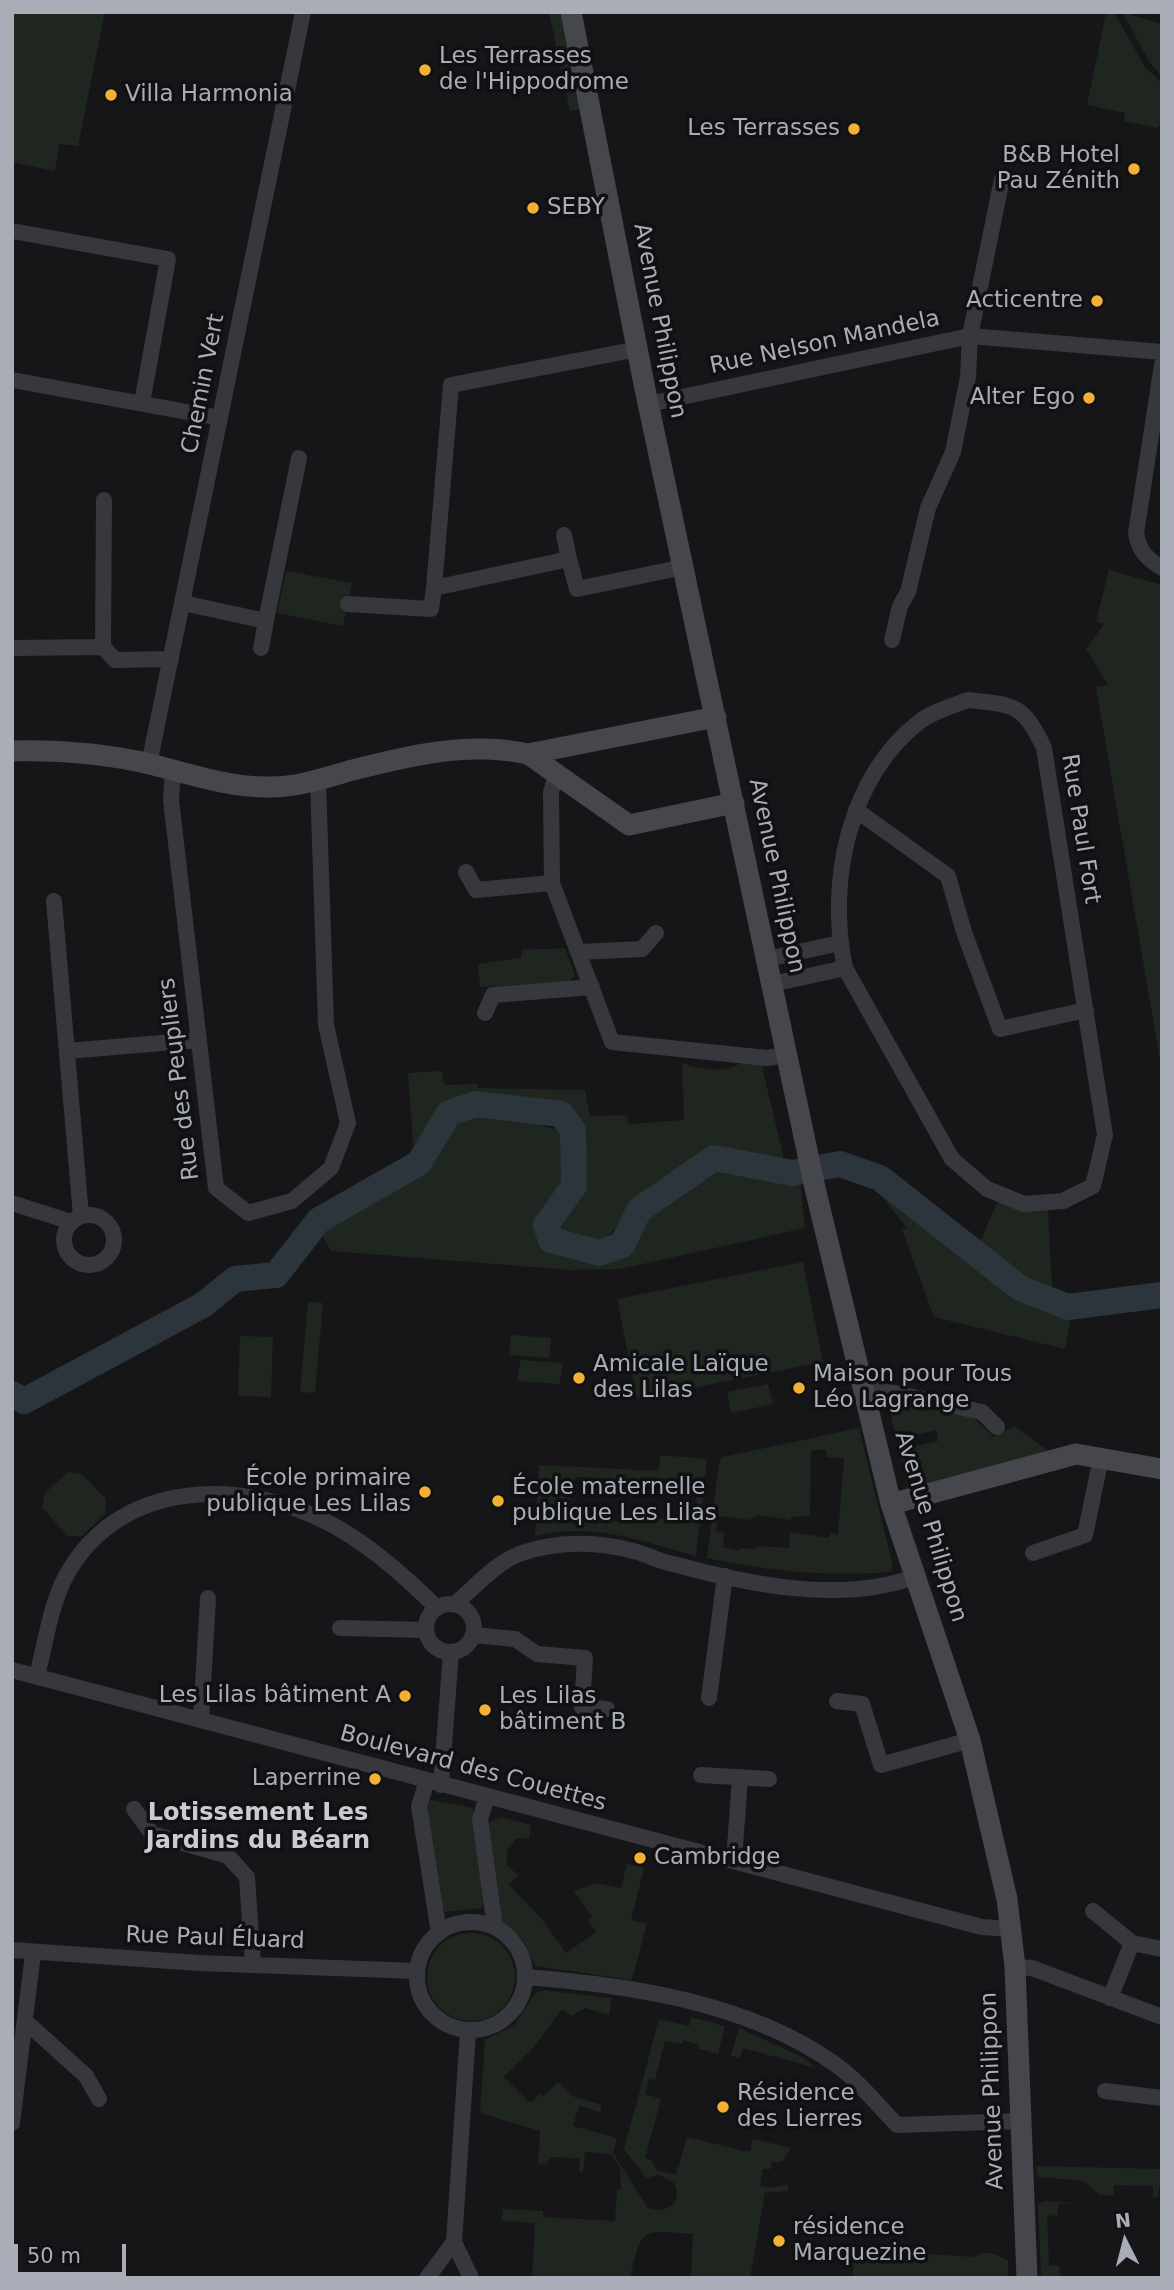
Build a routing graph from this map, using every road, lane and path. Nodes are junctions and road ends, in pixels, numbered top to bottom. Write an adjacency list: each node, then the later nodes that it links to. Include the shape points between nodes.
1 (303, 12): 12 (street, Chemin Vert)
2 (571, 12): 6 (street, Avenue Philippon)
3 (1002, 179): 5 (street, Rue Nelson Mandela)
4 (12, 231): 10 (street, via 168,259)
5 (970, 336): 7 (street, Rue Nelson Mandela); 11 (street, Rue Nelson Mandela); 23 (street, Rue Nelson Mandela, via 968,377 953,452 928,508)
6 (638, 349): 11 (street, Avenue Philippon); 19 (street, via 451,385)
7 (1162, 352)
8 (1162, 365): 18 (street, via 1136,533 1147,558)
9 (12, 380): 10 (street)
10 (142, 403): 12 (street)
11 (649, 404): 17 (street, Avenue Philippon)
12 (220, 418): 20 (street, Chemin Vert)
13 (299, 458): 22 (street)
14 (104, 500): 24 (street)
15 (564, 535): 16 (street)
16 (569, 559): 17 (street, via 577,589); 19 (street)
17 (684, 567): 28 (street, Avenue Philippon)
18 (1162, 569)
19 (433, 588): 21 (street, via 431,609)
20 (183, 603): 22 (street); 27 (street, Chemin Vert)
21 (348, 604)
22 (266, 621): 26 (street)
23 (892, 640)
24 (103, 647): 25 (street); 27 (street, via 116,660)
25 (12, 648)
26 (261, 648)
27 (171, 659): 31 (street, Chemin Vert)
28 (716, 716): 30 (street); 35 (street, Avenue Philippon)
29 (12, 751): 31 (street)
30 (528, 754): 33 (street); 34 (street, via 459,750 409,755)
31 (149, 764): 32 (street)
32 (173, 771): 34 (street, via 271,788); 49 (street, Rue des Peupliers, via 170,800)
33 (556, 776): 35 (street, via 629,825); 38 (street, via 551,793)
34 (318, 780): 49 (street, Rue des Peupliers, via 326,1025 348,1122 331,1168 292,1200 248,1213 216,1188)
35 (734, 803): 43 (street, Avenue Philippon)
36 (856, 810): 41 (street, Rue Paul Fort, via 837,894); 47 (street, via 948,876 1000,1029); 47 (street, Rue Paul Fort, via 890,749 921,720 968,699 1004,704 1029,718 1044,748)
37 (466, 872): 38 (street, via 476,890)
38 (552, 883): 42 (street)
39 (54, 901): 50 (street)
40 (656, 933): 42 (street, via 642,949)
41 (840, 943): 43 (street); 44 (street, Rue Paul Fort)
42 (580, 952): 46 (street)
43 (767, 959): 45 (street, Avenue Philippon)
44 (845, 968): 45 (street); 47 (street, Rue Paul Fort, via 952,1159 987,1189 1024,1204 1063,1201 1093,1186 1105,1135)
45 (772, 984): 51 (street, Avenue Philippon)
46 (592, 987): 48 (street, via 493,995); 51 (street, via 612,1042 767,1058)
47 (1086, 1010)
48 (485, 1013)
49 (198, 1040): 50 (street)
50 (67, 1051): 52 (street, via 76,1219)
51 (788, 1055): 53 (street, Avenue Philippon)
52 (12, 1203)
53 (865, 1391): 54 (street, via 881,1390 982,1412); 57 (street, Avenue Philippon)
54 (997, 1427)
55 (1101, 1458): 56 (street); 57 (street, via 1076,1454); 58 (street, via 1085,1535)
56 (1162, 1469)
57 (891, 1503): 60 (street, Avenue Philippon)
58 (1032, 1553)
59 (725, 1576): 60 (street, via 844,1590 889,1586); 62 (street, via 631,1550 550,1545 497,1566); 70 (street)
60 (914, 1577): 74 (street, Avenue Philippon)
61 (208, 1598): 73 (street)
62 (455, 1604): 63 (street); 66 (street, via 473,1619)
63 (437, 1608): 65 (street, via 428,1618); 69 (street, via 370,1549 308,1513 260,1499 183,1495 127,1512 79,1556 57,1601)
64 (340, 1628): 65 (street)
65 (426, 1630): 67 (street, via 433,1645)
66 (473, 1635): 67 (street, via 465,1647); 72 (street, via 515,1639 537,1654 585,1658 582,1707)
67 (451, 1652): 78 (street)
68 (12, 1670): 69 (street, Boulevard des Couettes)
69 (37, 1676): 73 (street, Boulevard des Couettes)
70 (709, 1698)
71 (837, 1701): 74 (street, via 862,1704 881,1765)
72 (607, 1709)
73 (201, 1719): 78 (street, Boulevard des Couettes)
74 (970, 1740): 84 (street, Avenue Philippon)
75 (701, 1775): 76 (street)
76 (740, 1777): 77 (street); 81 (street)
77 (769, 1779)
78 (434, 1783): 79 (street, Boulevard des Couettes); 85 (street, via 419,1806)
79 (487, 1797): 81 (street, Boulevard des Couettes); 83 (street, via 481,1819)
80 (135, 1809): 90 (street, via 152,1834 228,1856 247,1877)
81 (734, 1861): 84 (street, Boulevard des Couettes, via 982,1927)
82 (1093, 1911): 86 (street)
83 (495, 1927): 85 (street, via 466,1922); 93 (street, via 518,1947)
84 (1011, 1929): 91 (street, Avenue Philippon)
85 (439, 1933): 92 (street, via 428,1944)
86 (1132, 1943): 87 (street); 94 (street)
87 (1162, 1949)
88 (12, 1951): 89 (street, Rue Paul Éluard)
89 (33, 1954): 90 (street, Rue Paul Éluard); 96 (street)
90 (253, 1963): 92 (street, Rue Paul Éluard)
91 (1015, 1967): 94 (street, via 1032,1968); 101 (street, Avenue Philippon)
92 (417, 1971): 97 (street, via 418,1989 436,2018)
93 (526, 1977): 97 (street, via 523,1995 513,2011 499,2023); 101 (street, via 635,1990 737,2016 834,2063 897,2125)
94 (1111, 1998): 95 (street)
95 (1162, 2017)
96 (25, 2021): 100 (street, via 86,2076); 102 (street)
97 (468, 2031): 103 (street)
98 (1105, 2091): 99 (street)
99 (1162, 2098)
100 (99, 2099)
101 (1021, 2121): 106 (street, Avenue Philippon)
102 (12, 2123)
103 (454, 2242): 104 (street); 105 (street)
104 (427, 2278)
105 (471, 2278)
106 (1027, 2278)

